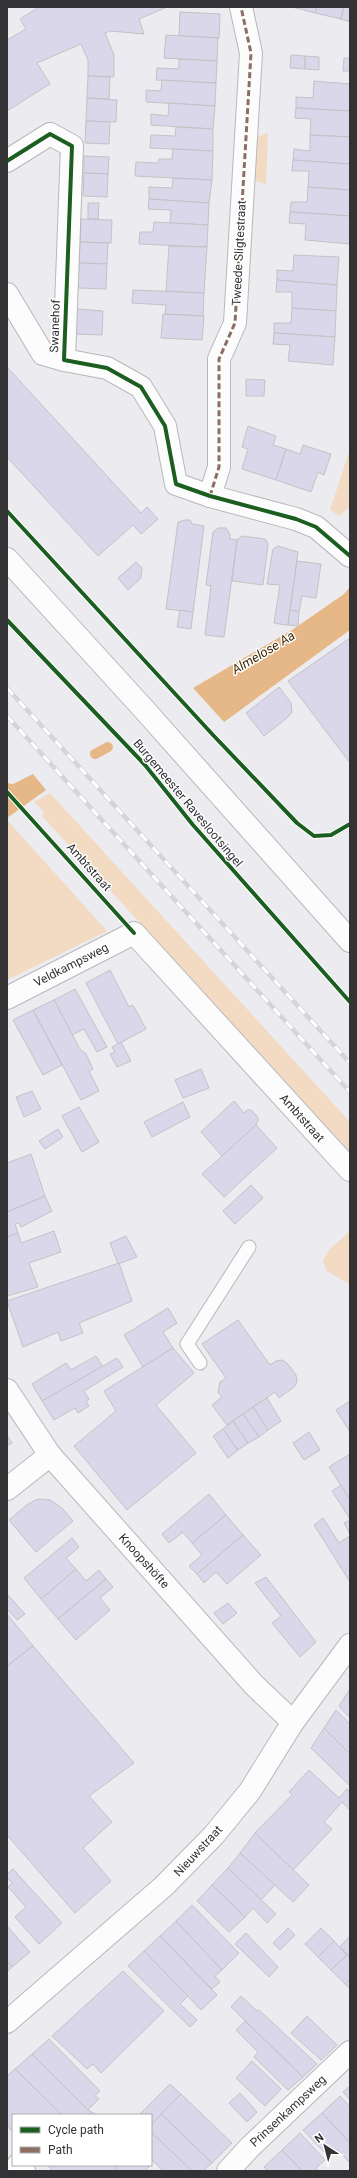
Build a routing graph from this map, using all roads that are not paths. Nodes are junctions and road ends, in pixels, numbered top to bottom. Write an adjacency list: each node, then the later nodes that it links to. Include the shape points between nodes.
1 (240, 7): 5 (street, Tweede Sligtestraat, via 251,53 236,307 235,323 219,360 219,467)
2 (7, 161): 4 (street, Swanehof, via 50,134 72,146)
3 (7, 294): 4 (street, Swanehof, via 43,354)
4 (64, 360): 5 (street, Swanehof, via 106,368 141,388 165,426 176,484)
5 (210, 496): 6 (street, via 296,519 316,527)
6 (350, 556)
7 (7, 559): 9 (street, via 142,706)
8 (134, 932): 10 (street, Veldkampsweg); 11 (street, Ambtstraat)
9 (350, 941)
10 (7, 998)
11 (350, 1170)
12 (249, 1247): 13 (lane, via 187,1344)
13 (200, 1363)
14 (7, 1390): 15 (street, Knoopshöfte)
15 (50, 1455): 16 (street); 18 (street, Knoopshöfte, via 254,1685)
16 (7, 1489)
17 (350, 1645): 18 (street, Nieuwstraat)
18 (293, 1722): 19 (street, Nieuwstraat, via 250,1791 214,1835 164,1886)
19 (7, 2022)
20 (350, 2052): 21 (street, Prinsenkampsweg)
21 (228, 2171)

